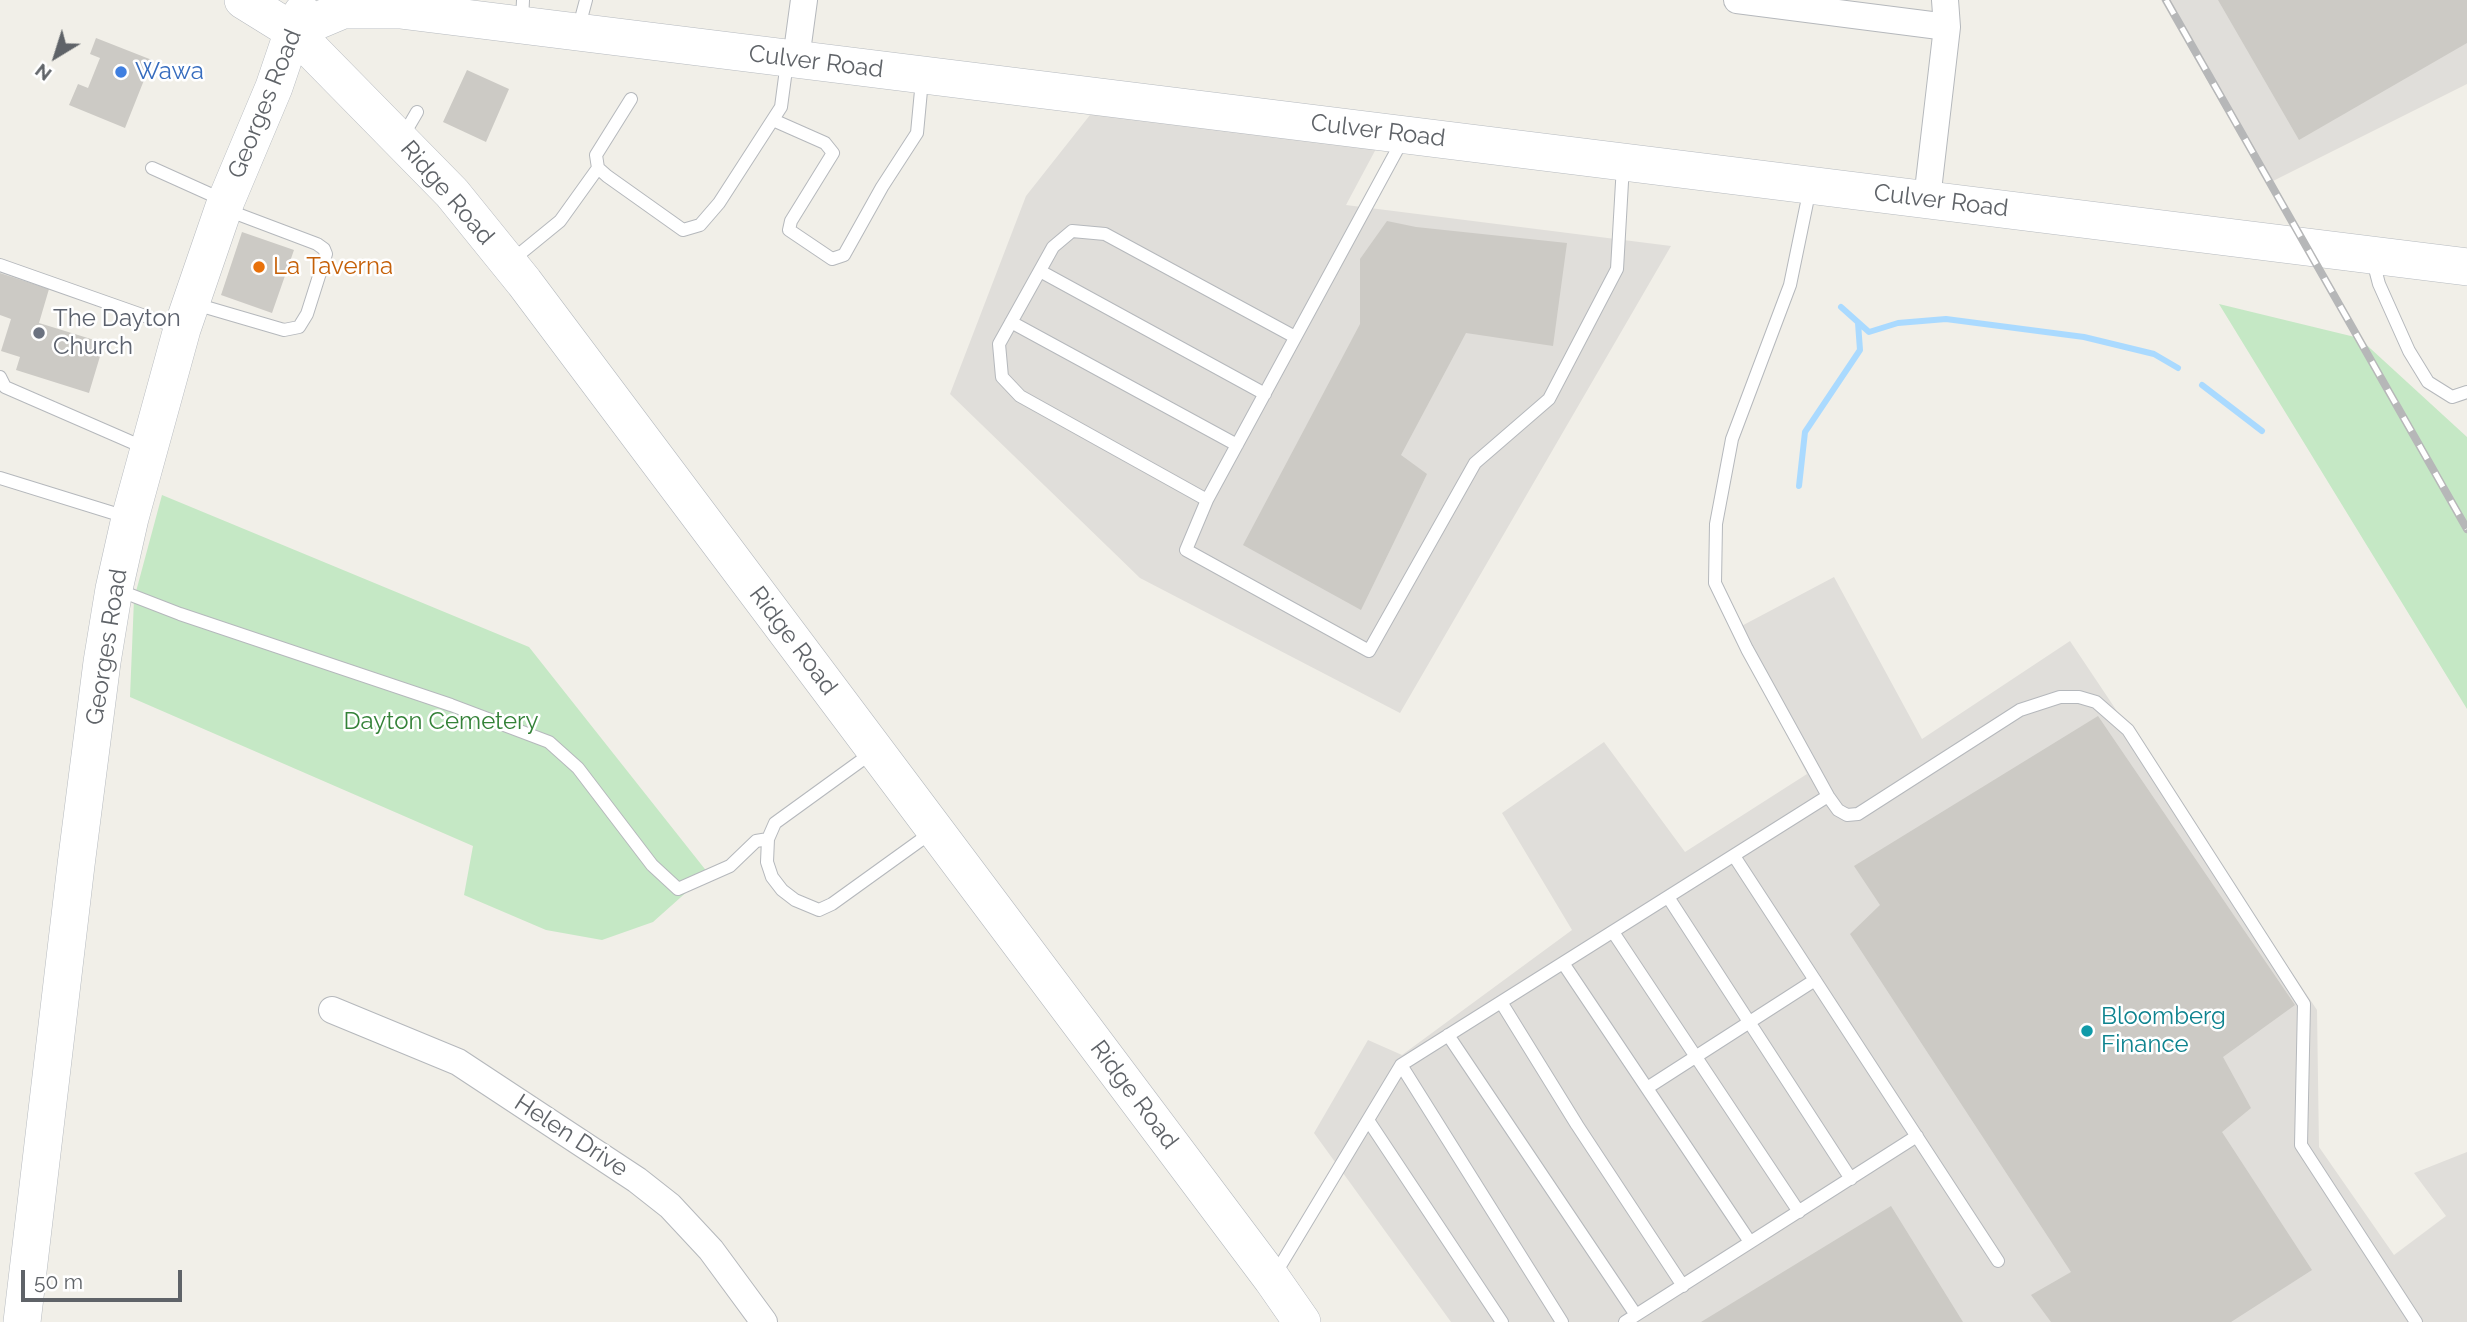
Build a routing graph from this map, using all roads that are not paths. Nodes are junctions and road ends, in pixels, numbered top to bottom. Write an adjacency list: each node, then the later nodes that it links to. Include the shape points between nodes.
1 (243, 0): 7 (street, Ridge Road)
2 (804, 0): 10 (street)
3 (1737, 0): 9 (street)
4 (1945, 0): 9 (street)
5 (392, 5): 6 (street, Culver Road); 7 (street, Culver Road)
6 (522, 13): 8 (street, Culver Road)
7 (301, 16): 20 (street, Georges Road); 22 (street, Ridge Road, via 409,126 452,192)
8 (582, 16): 10 (street, Culver Road)
9 (1947, 27): 19 (street)
10 (791, 59): 11 (street, Culver Road); 13 (lane, via 781,107)
11 (923, 75): 13 (lane, via 916,133 844,255 832,259 789,230 833,153 825,143); 14 (street, Culver Road)
12 (631, 99): 16 (lane, via 596,155)
13 (773, 120): 16 (lane, via 719,203 700,225 683,230)
14 (1405, 135): 15 (street, Culver Road); 28 (lane)
15 (1623, 162): 18 (street, Culver Road); 35 (lane, via 1617,269 1549,399 1475,463 1369,651 1186,550)
16 (598, 167): 22 (lane, via 560,221)
17 (152, 168): 20 (lane)
18 (1811, 185): 19 (street, Culver Road); 39 (lane, via 1790,285 1732,439 1716,524 1715,583)
19 (1927, 199): 21 (street, Culver Road)
20 (225, 205): 26 (street, Georges Road); 26 (lane, via 324,248 307,314 299,327 284,330)
21 (2371, 255): 24 (street, Culver Road); 30 (lane, via 2409,351 2428,382 2452,397)
22 (508, 263): 38 (street, Ridge Road)
23 (0, 265): 26 (lane)
24 (2467, 267)
25 (1040, 271): 27 (lane); 28 (lane, via 1053,247 1072,231 1105,234); 31 (lane)
26 (187, 316): 33 (street, Georges Road)
27 (1011, 322): 32 (lane); 35 (lane, via 999,344 1002,377 1020,396)
28 (1295, 337): 31 (lane)
29 (0, 377): 33 (lane, via 5,387)
30 (2467, 392)
31 (1265, 394): 32 (lane)
32 (1237, 445): 35 (lane)
33 (148, 449): 36 (street, Georges Road)
34 (0, 478): 36 (lane)
35 (1207, 500)
36 (130, 518): 37 (street, Georges Road)
37 (114, 589): 41 (lane, via 549,742 578,768 652,865 678,889 730,866 756,841); 63 (street, Georges Road)
38 (875, 750): 40 (street, Ridge Road); 41 (lane, via 794,808 775,824)
39 (1828, 796): 42 (lane); 68 (lane, via 1838,810 1858,814 2020,710 2060,697 2096,702 2128,730 2304,1004 2301,1145)
40 (935, 830): 41 (lane, via 819,910 795,900 772,877); 60 (street, Ridge Road)
41 (768, 839)
42 (1734, 856): 43 (lane); 46 (lane)
43 (1668, 897): 44 (lane); 49 (lane)
44 (1613, 932): 45 (lane); 51 (lane)
45 (1563, 963): 47 (lane); 53 (lane)
46 (1815, 980): 49 (lane); 55 (lane)
47 (1501, 1002): 50 (lane); 61 (lane)
48 (332, 1010): 64 (street, Helen Drive, via 458,1062 637,1180 670,1206 711,1250)
49 (1749, 1023): 51 (lane); 56 (lane)
50 (1448, 1035): 52 (lane); 62 (lane)
51 (1696, 1057): 53 (lane); 57 (lane)
52 (1401, 1065): 54 (lane); 67 (lane)
53 (1647, 1088): 58 (lane)
54 (1368, 1120): 60 (lane); 66 (lane)
55 (1917, 1136): 56 (lane); 59 (lane)
56 (1851, 1179): 57 (lane)
57 (1799, 1212): 58 (lane)
58 (1750, 1242): 61 (lane)
59 (1998, 1261)
60 (1272, 1279): 65 (street, Ridge Road)
61 (1682, 1286): 62 (lane)
62 (1631, 1319)
63 (22, 1322)
64 (764, 1322)
65 (1302, 1322)
66 (1502, 1322)
67 (1562, 1322)
68 (2416, 1322)

